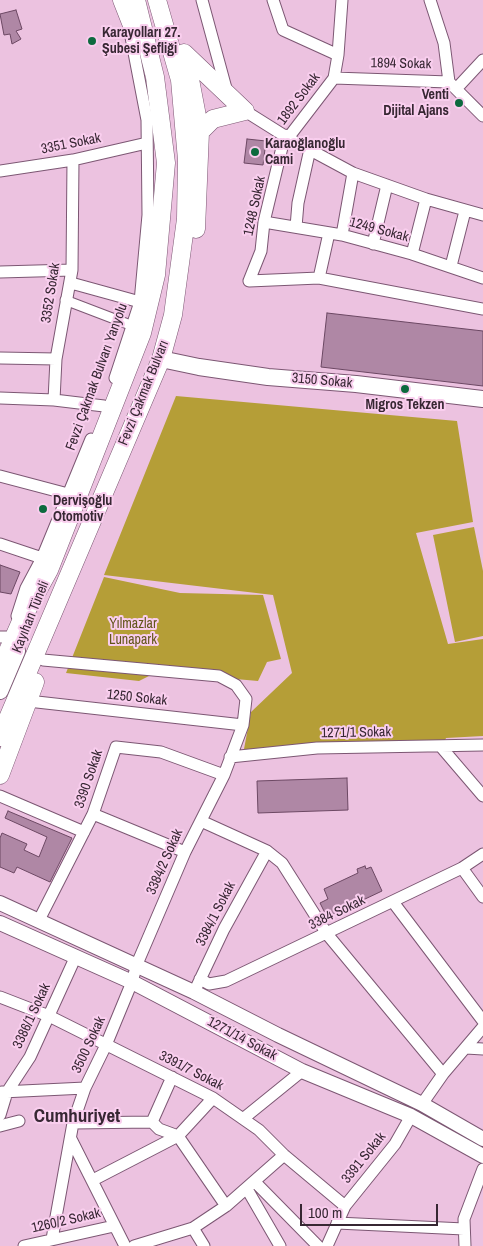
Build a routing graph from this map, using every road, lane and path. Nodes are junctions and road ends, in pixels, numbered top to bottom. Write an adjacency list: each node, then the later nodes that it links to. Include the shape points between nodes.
1 (157, 0): 43 (main road, Fevzi Çakmak Bulvarı, via 180,80 187,160 186,219)
2 (168, 0): 8 (main road)
3 (202, 0): 13 (street)
4 (272, 0): 9 (street, via 283,30)
5 (342, 0): 9 (street)
6 (430, 0): 12 (street)
7 (128, 3): 18 (street, Fevzi Çakmak Bulvarı Yanyolu, via 147,120); 55 (main road, Fevzi Çakmak Bulvarı, via 155,77 166,163 156,275 142,333)
8 (184, 53): 13 (main road); 16 (main road)
9 (338, 56): 11 (street)
10 (483, 60): 12 (street)
11 (334, 78): 12 (street, 1894 Sokak, via 440,80); 17 (street, 1892 Sokak)
12 (453, 86): 15 (street)
13 (228, 95): 14 (main road)
14 (245, 111): 16 (main road, via 213,119); 17 (street)
15 (483, 116)
16 (200, 132): 39 (main road, via 199,200)
17 (286, 137): 19 (street); 27 (street, 1248 Sokak)
18 (147, 143): 20 (street, 3351 Sokak); 41 (street, Fevzi Çakmak Bulvarı Yanyolu, via 148,215)
19 (310, 149): 22 (street); 28 (street)
20 (73, 160): 21 (street, 3351 Sokak); 34 (street, 3352 Sokak)
21 (0, 171)
22 (353, 173): 23 (street); 30 (street)
23 (387, 185): 24 (street); 31 (street)
24 (426, 200): 25 (street); 32 (street)
25 (465, 211): 26 (street); 33 (street)
26 (483, 215)
27 (264, 222): 28 (street, 1249 Sokak); 36 (street, 1248 Sokak, via 261,252 249,281)
28 (296, 227): 29 (street, 1249 Sokak)
29 (329, 233): 30 (street, 1249 Sokak); 36 (street)
30 (342, 235): 31 (street, 1249 Sokak)
31 (373, 244): 32 (street, 1249 Sokak)
32 (412, 254): 33 (street, 1249 Sokak)
33 (451, 266): 37 (street, 1249 Sokak)
34 (72, 270): 35 (street); 38 (street, 3352 Sokak)
35 (0, 272)
36 (319, 278): 42 (street)
37 (483, 278)
38 (71, 282): 40 (street, 3352 Sokak); 41 (street)
39 (186, 297): 43 (main road); 47 (main road)
40 (65, 300): 44 (street); 46 (street, 3352 Sokak)
41 (140, 302): 44 (street, Fevzi Çakmak Bulvarı Yanyolu)
42 (483, 309)
43 (173, 315): 47 (main road, Fevzi Çakmak Bulvarı)
44 (133, 326): 51 (street, Fevzi Çakmak Bulvarı Yanyolu)
45 (0, 358): 46 (street)
46 (56, 359): 49 (street, 3352 Sokak)
47 (165, 360): 50 (main road, 3150 Sokak, via 268,377); 58 (main road); 63 (main road, Fevzi Çakmak Bulvarı)
48 (0, 398): 49 (street)
49 (54, 400): 51 (street)
50 (483, 400)
51 (104, 406): 53 (street, Fevzi Çakmak Bulvarı Yanyolu)
52 (0, 476): 53 (street)
53 (68, 494): 55 (street, Fevzi Çakmak Bulvarı Yanyolu)
54 (0, 544): 55 (street)
55 (45, 564): 56 (street, Fevzi Çakmak Bulvarı Yanyolu); 59 (main road, Fevzi Çakmak Bulvarı); 60 (main road, Kayıhan Tüneli)
56 (3, 637): 57 (street, Fevzi Çakmak Bulvarı Yanyolu)
57 (0, 651)
58 (43, 660): 61 (main road); 62 (street, 3384/2 Sokak, via 218,676 236,684 243,692 246,699)
59 (0, 669)
60 (0, 691)
61 (28, 701): 62 (street, 1250 Sokak); 67 (main road)
62 (243, 725): 66 (street, 3384/2 Sokak)
63 (0, 737)
64 (483, 745): 65 (street, 1271/1 Sokak)
65 (442, 748): 66 (street, 1271/1 Sokak, via 317,748); 70 (street)
66 (230, 757): 68 (street, 3384/2 Sokak)
67 (0, 775)
68 (224, 775): 71 (street, 3390 Sokak, via 161,752 116,747); 72 (street, 3384/2 Sokak)
69 (0, 796): 73 (street)
70 (483, 796)
71 (93, 814): 73 (street, 3390 Sokak); 75 (street)
72 (201, 821): 74 (street); 75 (street, 3384/2 Sokak)
73 (84, 832): 81 (street, 3390 Sokak)
74 (266, 851): 83 (street, via 282,863); 87 (street, 3384/1 Sokak)
75 (185, 852): 85 (street, 3384/2 Sokak)
76 (483, 854): 77 (street, 3384 Sokak)
77 (462, 868): 78 (street); 79 (street, 3384 Sokak)
78 (483, 897)
79 (393, 902): 83 (street, 3384 Sokak); 90 (street)
80 (0, 903): 81 (street)
81 (39, 920): 85 (street)
82 (0, 923): 84 (street, 1271/14 Sokak)
83 (327, 934): 87 (street, 3384 Sokak, via 226,981); 96 (street)
84 (76, 956): 86 (street, 1271/14 Sokak); 89 (street, 3386/1 Sokak)
85 (137, 964): 86 (street, 3500 Sokak); 87 (street)
86 (132, 982): 92 (street, 3500 Sokak); 95 (street, 1271/14 Sokak)
87 (197, 985): 101 (street, via 278,1035)
88 (0, 997): 89 (street, 3391/7 Sokak)
89 (49, 1016): 92 (street, 3391/7 Sokak); 99 (street, 3386/1 Sokak, via 30,1057)
90 (483, 1021)
91 (483, 1027): 93 (street)
92 (106, 1045): 97 (street, 3391/7 Sokak); 98 (street, 3500 Sokak)
93 (466, 1048): 94 (street); 96 (street)
94 (483, 1049)
95 (302, 1071): 103 (street, 1271/14 Sokak); 104 (street)
96 (443, 1074): 101 (street)
97 (172, 1077): 100 (street, 3391/7 Sokak); 106 (street)
98 (85, 1088): 99 (street); 107 (street, 3500 Sokak)
99 (3, 1092): 102 (street, 3386/1 Sokak)
100 (213, 1098): 104 (street, 3391/7 Sokak); 109 (street)
101 (422, 1104): 111 (street)
102 (0, 1115)
103 (411, 1116): 113 (street, 1271/14 Sokak); 118 (street, 3391 Sokak, via 395,1144)
104 (244, 1118): 112 (street, 3391/7 Sokak)
105 (20, 1121): 108 (street)
106 (152, 1122): 107 (street); 109 (street)
107 (74, 1123): 110 (street, 3500 Sokak)
108 (0, 1126)
109 (178, 1136): 115 (street); 117 (street)
110 (71, 1139): 115 (street); 123 (street, 3500 Sokak)
111 (483, 1139)
112 (284, 1155): 116 (street); 118 (street, 3391/7 Sokak)
113 (483, 1156)
114 (483, 1169): 122 (street, via 464,1218)
115 (93, 1180): 120 (street)
116 (251, 1186): 117 (street); 128 (street); 129 (street)
117 (226, 1206): 121 (street)
118 (345, 1206): 119 (street, 3391 Sokak)
119 (337, 1224): 122 (street); 130 (street, 3391 Sokak)
120 (114, 1226): 123 (street, 1260/2 Sokak); 125 (street)
121 (193, 1228): 126 (street); 127 (street)
122 (464, 1229): 131 (street)
123 (52, 1239): 124 (street, 1260/2 Sokak)
124 (27, 1246)
125 (125, 1246)
126 (134, 1246)
127 (204, 1246)
128 (280, 1246)
129 (318, 1246)
130 (327, 1246)
131 (465, 1246)

